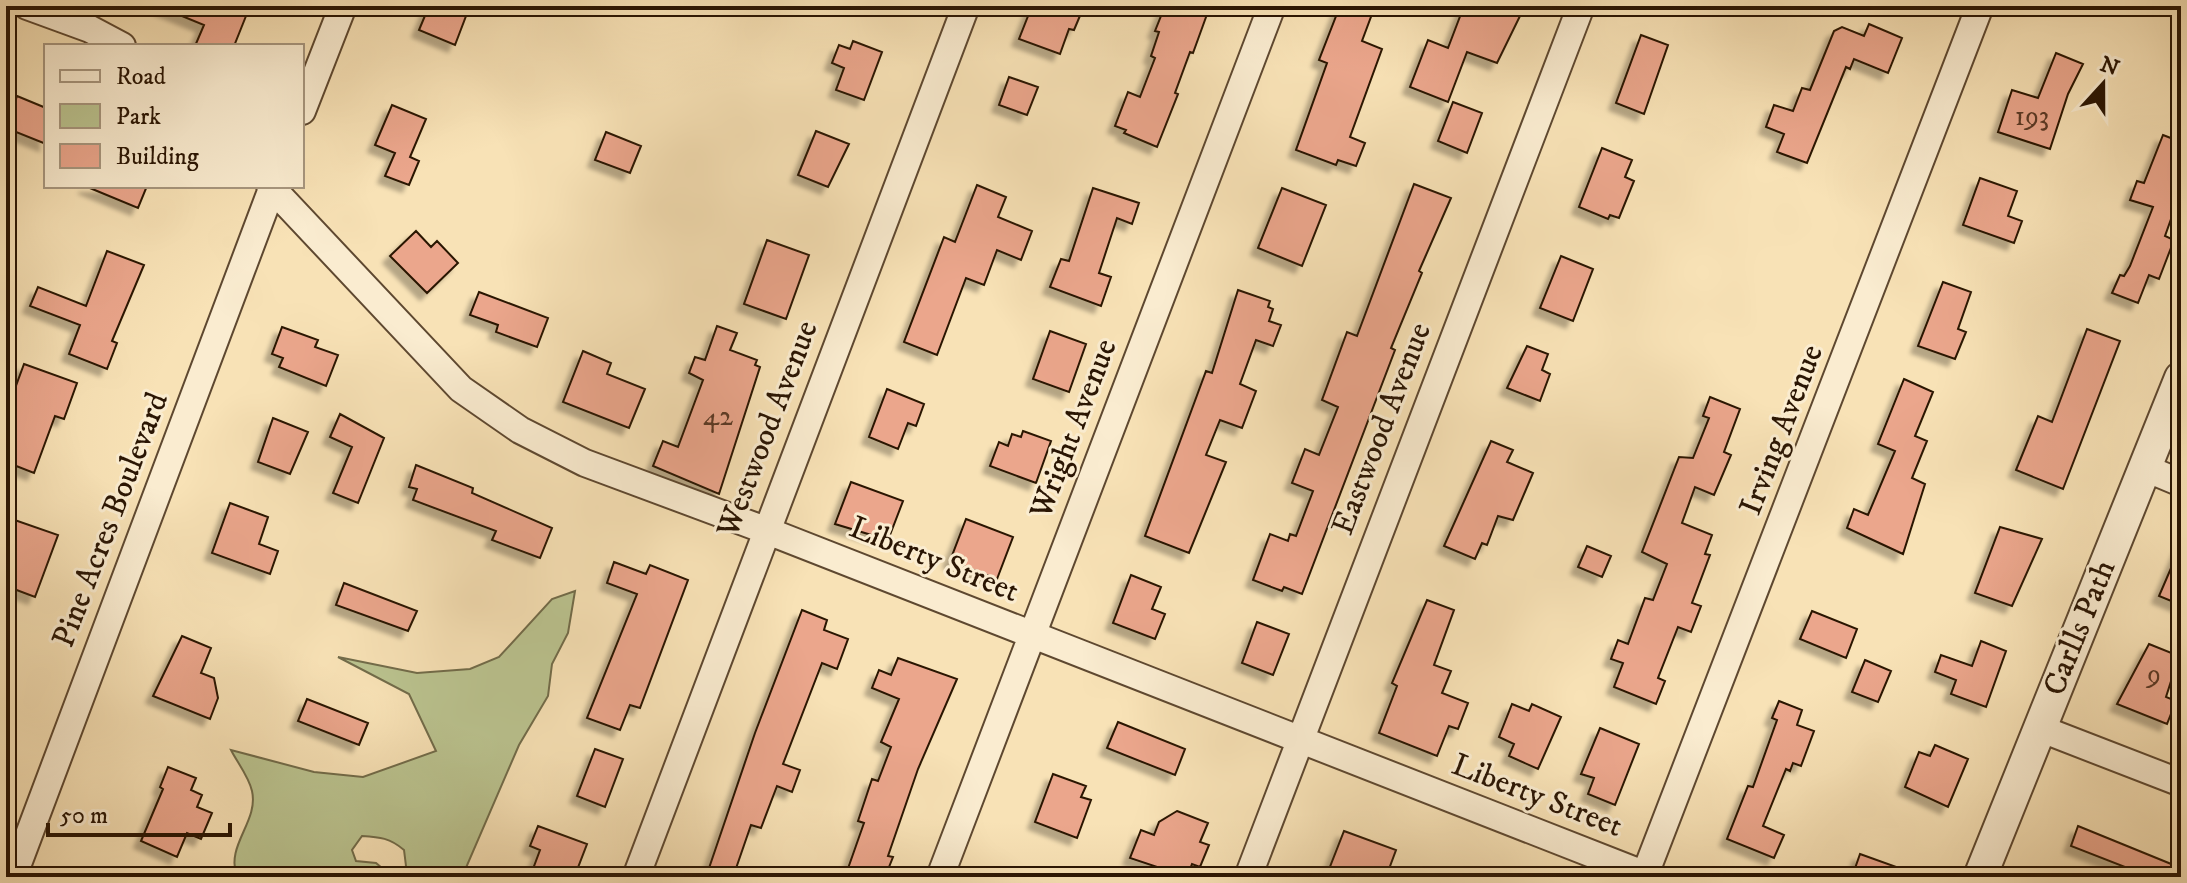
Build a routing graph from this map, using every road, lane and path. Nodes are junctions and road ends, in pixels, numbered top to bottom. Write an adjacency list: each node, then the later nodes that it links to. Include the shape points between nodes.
1 (27, 6): 7 (street)
2 (343, 6): 8 (street)
3 (966, 6): 14 (street, Westwood Avenue)
4 (1272, 6): 15 (street, Wright Avenue)
5 (1581, 6): 17 (street, Eastwood Avenue)
6 (1980, 6): 19 (street, Irving Avenue)
7 (118, 44)
8 (304, 106)
9 (272, 188): 20 (street, Pine Acres Boulevard)
10 (273, 188): 14 (street, Liberty Street, via 461,389 520,430 585,463)
11 (2181, 378): 12 (street, Carlls Path)
12 (2145, 468): 13 (street); 16 (street, Carlls Path)
13 (2181, 483)
14 (765, 530): 15 (street, Liberty Street); 21 (street, Westwood Avenue)
15 (1031, 635): 17 (street, Liberty Street); 22 (street, Wright Avenue)
16 (2039, 728): 18 (street); 24 (street, Carlls Path)
17 (1300, 739): 19 (street, Liberty Street); 23 (street, Eastwood Avenue)
18 (2181, 783)
19 (1646, 876)
20 (13, 877)
21 (636, 877)
22 (940, 877)
23 (1248, 877)
24 (1980, 877)

